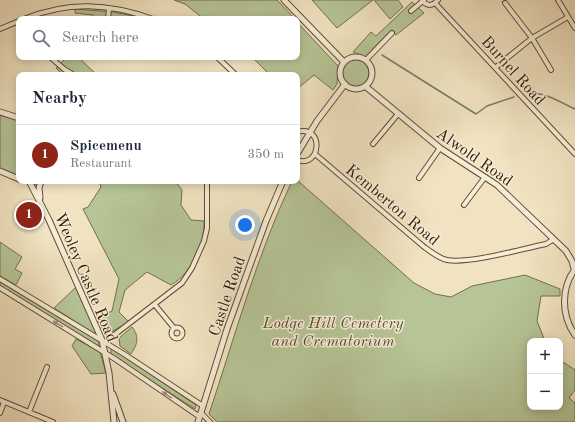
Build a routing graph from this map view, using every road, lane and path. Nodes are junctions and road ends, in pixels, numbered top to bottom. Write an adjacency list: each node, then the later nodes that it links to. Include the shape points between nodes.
1 (284, 0): 11 (street)
2 (558, 0): 13 (street)
3 (423, 1): 4 (street, Burnel Road, via 428,5); 7 (street)
4 (437, 2): 23 (street, Burnel Road)
5 (505, 3): 18 (street)
6 (109, 8): 8 (street, via 58,7); 9 (street); 10 (street)
7 (411, 11)
8 (32, 16)
9 (108, 16)
10 (141, 16)
11 (299, 16)
12 (300, 17): 22 (street)
13 (568, 17): 15 (street); 18 (street)
14 (14, 23): 16 (street)
15 (575, 28)
16 (0, 29)
17 (392, 33): 21 (street)
18 (532, 38): 23 (street); 24 (street)
19 (54, 60): 25 (street)
20 (220, 60): 26 (street)
21 (366, 60): 22 (street, via 357,57); 28 (street, via 372,70 372,76)
22 (344, 62): 27 (street, via 340,76)
23 (496, 67): 39 (street, Burnel Road)
24 (551, 70)
25 (69, 72)
26 (233, 72)
27 (345, 84): 28 (street, via 353,88); 34 (street)
28 (365, 86): 31 (street, Alwold Road)
29 (0, 107): 30 (street)
30 (2, 112): 32 (street)
31 (398, 114): 35 (street); 37 (street, Alwold Road)
32 (16, 117)
33 (300, 131): 34 (street)
34 (309, 132): 36 (street); 38 (street, via 317,142)
35 (374, 144)
36 (300, 148)
37 (440, 148): 42 (street, Alwold Road); 44 (street)
38 (315, 154): 40 (street, via 306,161); 51 (street, Kemberton Road, via 437,257 446,260 472,259 546,244)
39 (575, 154)
40 (300, 160)
41 (0, 171): 43 (street)
42 (485, 177): 50 (street); 51 (street, Alwold Road, via 514,199)
43 (16, 178)
44 (419, 178)
45 (32, 184): 49 (street, Weoley Castle Road)
46 (40, 184): 49 (street, Weoley Castle Road)
47 (207, 184): 57 (street, via 207,228 200,253 182,283)
48 (282, 184): 65 (street, Castle Road, via 227,329)
49 (40, 200): 60 (street, Weoley Castle Road)
50 (464, 205)
51 (554, 239): 52 (street, Alwold Road)
52 (566, 252): 53 (street, Alwold Road); 54 (street, Alwold Road)
53 (575, 256)
54 (575, 269): 59 (street, Alwold Road, via 567,285 565,300 567,321)
55 (0, 279): 60 (street)
56 (0, 288): 61 (street, one-way to 56)
57 (155, 305): 58 (street); 60 (street)
58 (174, 328)
59 (575, 334)
60 (104, 341): 61 (street, Weoley Castle Road); 65 (street)
61 (106, 353): 63 (street, Weoley Castle Road); 68 (street, one-way to 61)
62 (47, 367): 66 (street)
63 (111, 390): 70 (street, Weoley Castle Road); 71 (street, Weoley Castle Road)
64 (2, 401): 66 (street); 67 (street)
65 (203, 406): 68 (street, Castle Road)
66 (29, 412): 69 (street)
67 (0, 413)
68 (200, 417): 72 (street)
69 (53, 422)
70 (114, 422)
71 (123, 422)
72 (210, 422)

